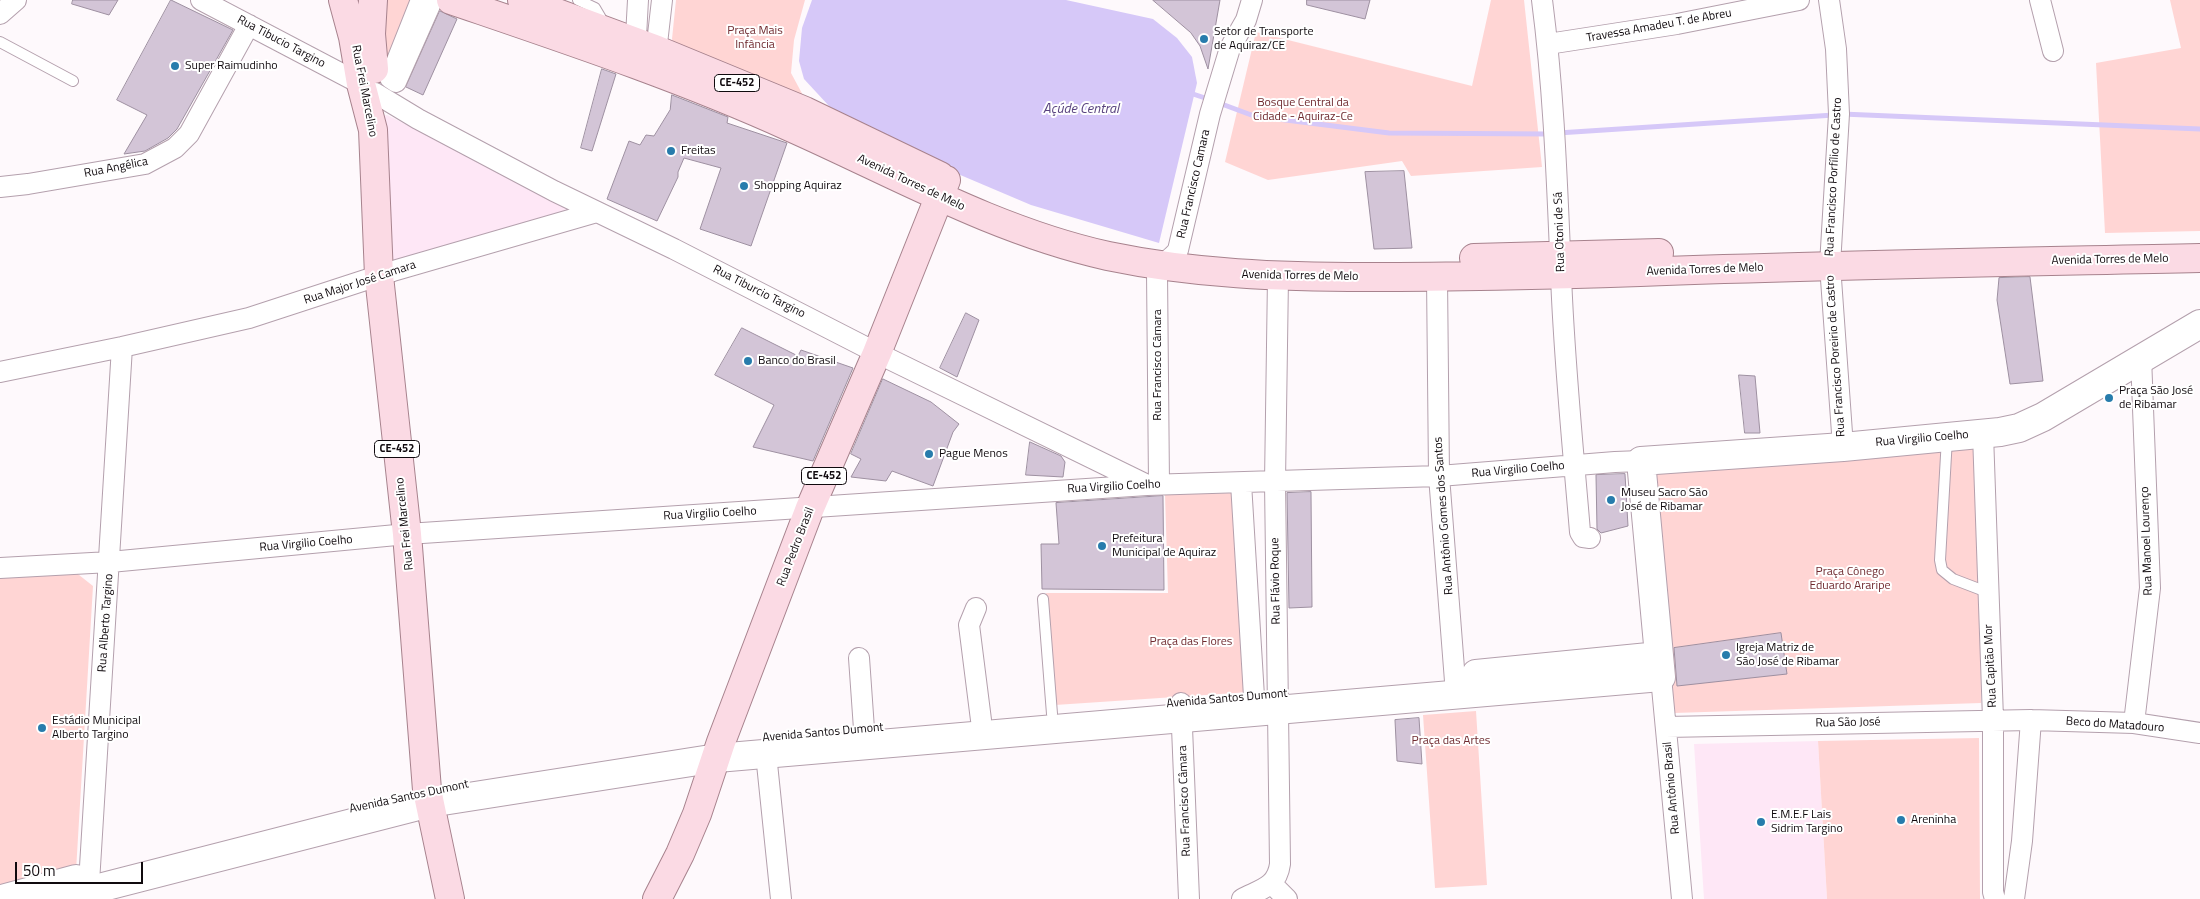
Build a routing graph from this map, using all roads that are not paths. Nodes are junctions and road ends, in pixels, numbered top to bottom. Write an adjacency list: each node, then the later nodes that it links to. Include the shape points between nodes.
1 (16, 0): 18 (street)
2 (201, 0): 19 (street, Rua Tibucio Targino)
3 (342, 0): 26 (main road, Rua Frei Marcelino / CE-452)
4 (373, 0): 26 (main road)
5 (421, 0): 6 (street, via 390,78 396,82 431,2)
6 (426, 0)
7 (451, 0): 24 (main road, Avenida Torres de Melo)
8 (522, 0): 24 (main road, Avenida Torres de Melo)
9 (578, 0): 24 (lane, via 595,8 608,29)
10 (638, 0): 24 (street)
11 (662, 0): 24 (street)
12 (1237, 0): 22 (street)
13 (1252, 0): 22 (street, via 1246,20)
14 (1542, 0): 21 (street, Rua Otoni de Sá)
15 (1799, 0): 21 (street, Travessa Amadeu T. de Abreu, via 1677,24)
16 (1828, 0): 31 (street, Rua Francisco Porfílio de Castro, via 1836,49 1839,114)
17 (2040, 0): 23 (street)
18 (0, 14)
19 (249, 25): 26 (street, Rua Tibucio Targino); 27 (street, Rua Angélica, via 189,134 175,148 145,164)
20 (0, 42): 25 (lane)
21 (1548, 44): 34 (street, Rua Otoni de Sá)
22 (1230, 48): 33 (street, Rua Francisco Camara)
23 (2053, 51)
24 (640, 53): 28 (main road, Avenida Torres de Melo, via 712,93)
25 (73, 81)
26 (368, 88): 29 (street, Rua Tiburcio Targino, via 427,124); 35 (main road, Rua Frei Marcelino / CE-452, via 374,130)
27 (0, 186)
28 (943, 188): 33 (main road, Avenida Torres de Melo, via 1020,231 1102,255); 40 (main road, Rua Pedro Brasil / CE-452)
29 (597, 212): 35 (street, Rua Major José Camara); 40 (street, Rua Tiburcio Targino)
30 (2200, 247): 31 (main road, Avenida Torres de Melo)
31 (1830, 258): 32 (main road, Avenida Torres de Melo); 34 (main road, Avenida Torres de Melo); 45 (street, Rua Francisco Poreirio de Castro)
32 (2200, 258)
33 (1168, 260): 34 (main road, Avenida Torres de Melo, via 1437,260); 36 (main road, Avenida Torres de Melo, via 1223,274); 51 (street, Rua Francisco Câmara, via 1157,272)
34 (1561, 265): 37 (main road, Avenida Torres de Melo); 47 (street, Rua Otoni de Sá)
35 (379, 276): 39 (street, Rua Major José Camara, via 249,318); 53 (main road, Rua Frei Marcelino / CE-452)
36 (1278, 277): 37 (main road, Avenida Torres de Melo); 49 (street, Rua Flávio Roque)
37 (1437, 277): 48 (street, Rua Antônio Gomes dos Santos)
38 (2200, 324): 41 (street, Rua Virgilio Coelho)
39 (122, 347): 42 (street, Rua Major José Camara); 55 (street, Rua Alberto Targino)
40 (877, 353): 51 (street, Rua Tiburcio Targino); 52 (main road, Rua Pedro Brasil / CE-452)
41 (2141, 357): 43 (street, Rua Virgilio Coelho, via 2019,428); 69 (street, Rua Manoel Lourenço, via 2150,588)
42 (0, 372)
43 (1983, 434): 44 (street, Rua Virgilio Coelho); 57 (street, Rua Capitão Mor)
44 (1947, 437): 45 (street, Rua Virgilio Coelho); 57 (lane, via 1942,570 1953,580)
45 (1843, 447): 46 (street, Rua Virgilio Coelho)
46 (1641, 461): 47 (street, Rua Virgilio Coelho); 61 (street)
47 (1574, 465): 48 (street, Rua Virgilio Coelho); 54 (street, Rua Otoni de Sá, via 1580,532 1583,537)
48 (1439, 476): 49 (street, Rua Virgilio Coelho); 62 (street, Rua Antônio Gomes dos Santos)
49 (1275, 482): 50 (street, Rua Virgilio Coelho); 63 (street, Rua Flávio Roque)
50 (1241, 483): 51 (street, Rua Virgilio Coelho); 63 (street, Rua Flávio Roque)
51 (1153, 484): 52 (street, Rua Virgilio Coelho)
52 (810, 508): 53 (street, Rua Virgilio Coelho); 73 (main road, Rua Pedro Brasil / CE-452)
53 (407, 534): 55 (street, Rua Virgilio Coelho); 75 (main road, Rua Frei Marcelino / CE-452)
54 (1590, 538)
55 (110, 562): 56 (street, Rua Virgilio Coelho); 77 (street, Rua Alberto Targino)
56 (0, 568)
57 (1987, 592): 66 (street, Rua Capitão Mor)
58 (1044, 598): 65 (lane)
59 (976, 608): 67 (street, via 969,625)
60 (859, 658): 71 (street)
61 (1660, 667): 62 (street, Avenida Santos Dumont); 70 (street, Rua Antônio Brasil)
62 (1456, 685): 63 (street, Avenida Santos Dumont)
63 (1266, 704): 64 (street, Avenida Santos Dumont); 76 (street, Rua Flávio Roque, via 1280,864 1279,874)
64 (1182, 711): 65 (street, Avenida Santos Dumont); 74 (street, Avenida Santos Dumont); 83 (street, Rua Francisco Câmara)
65 (1052, 714): 67 (street, Avenida Santos Dumont)
66 (1993, 719): 68 (street, Rua São José); 70 (street, Rua São José); 87 (street, Rua Capitão Mor)
67 (981, 720): 71 (street, Avenida Santos Dumont)
68 (2031, 720): 69 (street, Beco do Matadouro); 88 (street)
69 (2134, 723): 72 (street, Beco do Matadouro)
70 (1666, 727): 86 (street, Rua Antônio Brasil)
71 (864, 729): 73 (street, Avenida Santos Dumont)
72 (2200, 733)
73 (719, 750): 74 (street, Avenida Santos Dumont); 75 (street, Avenida Santos Dumont); 81 (main road, Rua Pedro Brasil / CE-452, via 680,854)
74 (766, 754): 82 (street)
75 (428, 797): 77 (street, Avenida Santos Dumont); 80 (main road, Rua Frei Marcelino / CE-452)
76 (1272, 884): 84 (street); 85 (street)
77 (89, 888): 78 (street, Avenida Santos Dumont); 79 (street, Avenida Santos Dumont)
78 (2, 899)
79 (56, 899)
80 (450, 899)
81 (657, 899)
82 (781, 899)
83 (1189, 899)
84 (1242, 899)
85 (1287, 899)
86 (1682, 899)
87 (1995, 899)
88 (2014, 899)

